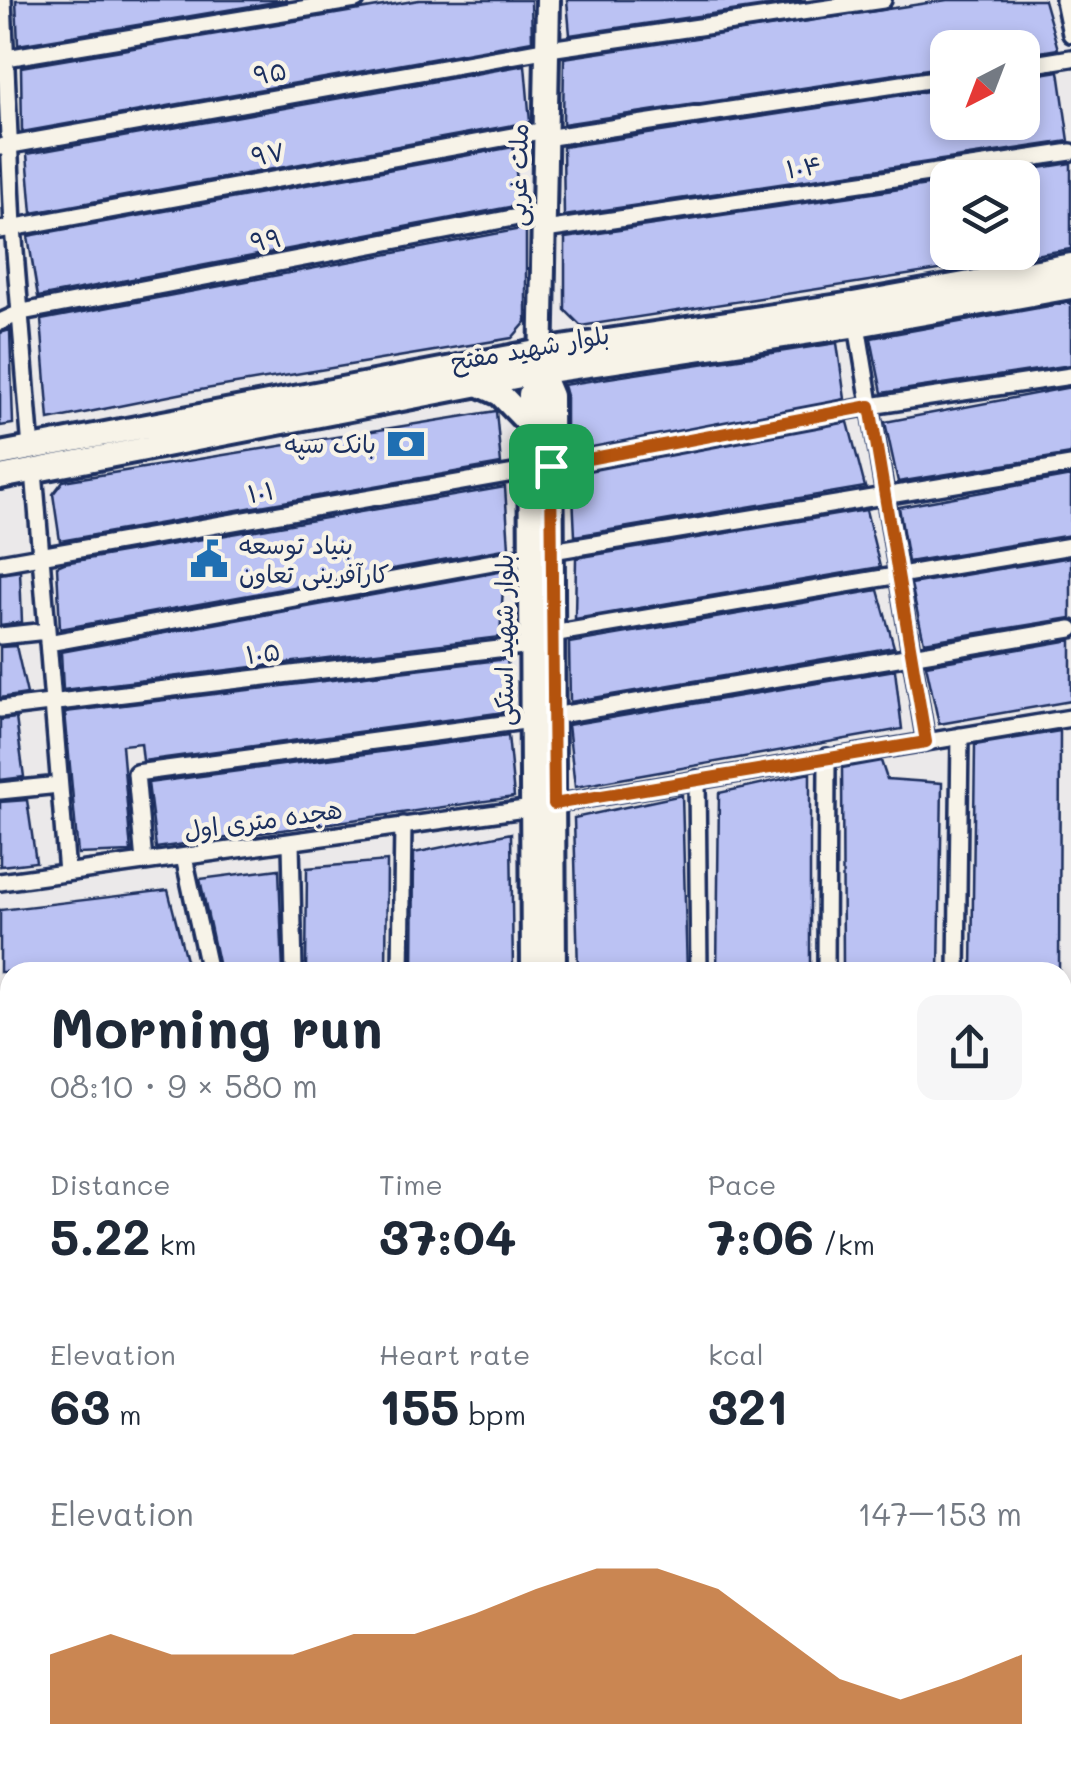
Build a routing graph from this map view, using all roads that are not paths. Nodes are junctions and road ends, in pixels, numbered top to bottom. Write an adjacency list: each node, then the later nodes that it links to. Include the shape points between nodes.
1 (3, 0): 9 (street)
2 (356, 0): 9 (street)
3 (548, 0): 7 (main road, ملت غربی)
4 (883, 0): 7 (street, ۹۵)
5 (1064, 0): 6 (street)
6 (1071, 34)
7 (549, 48): 12 (main road, ملت غربی); 13 (street, ۹۵)
8 (1071, 58): 10 (street)
9 (3, 59): 13 (street)
10 (1040, 63)
11 (930, 80): 12 (street, ۹۷)
12 (546, 134): 15 (main road, ملت غربی); 16 (street, ۹۷)
13 (5, 146): 16 (street)
14 (1071, 152): 15 (street, ۱۰۴)
15 (545, 221): 20 (street, ۹۹); 23 (main road, ملت غربی)
16 (7, 228): 20 (street)
17 (1071, 265): 19 (main road, بلوار شهید مفتح)
18 (1071, 286): 19 (main road, بلوار شهید مفتح)
19 (954, 297): 22 (main road, بلوار شهید مفتح); 23 (main road, بلوار شهید مفتح)
20 (22, 312): 21 (street, ۹۹); 29 (street)
21 (0, 322)
22 (857, 324): 23 (main road, بلوار شهید مفتح); 26 (street)
23 (542, 362): 25 (main road, بلوار شهید مفتح); 27 (main road, بلوار شهید استکی, via 530,394); 29 (main road, بلوار شهید مفتح); 31 (main road, بلوار شهید استکی, via 551,396)
24 (1071, 376): 26 (street, ۱۰۱)
25 (478, 384): 27 (main road, via 500,394); 29 (main road, بلوار شهید مفتح)
26 (870, 406): 31 (street, ۱۰۱); 33 (street)
27 (530, 426): 31 (main road, بلوار شهید استکی)
28 (0, 454): 29 (main road, بلوار شهید مفتح)
29 (33, 460): 32 (main road, بلوار شهید مفتح); 36 (street)
30 (1071, 464): 33 (street)
31 (541, 468): 35 (main road, بلوار شهید استکی); 36 (street, ۱۰۱)
32 (0, 477)
33 (885, 494): 35 (street); 38 (street)
34 (1071, 546): 38 (street, ۱۰۵)
35 (542, 553): 41 (street); 42 (main road, بلوار شهید استکی)
36 (41, 555): 37 (street, ۱۰۱); 41 (street)
37 (0, 562)
38 (898, 578): 42 (street, ۱۰۵); 43 (street)
39 (1071, 629): 43 (street)
40 (0, 636): 41 (street)
41 (48, 637): 44 (street)
42 (542, 639): 44 (street, ۱۰۵); 46 (main road, بلوار شهید استکی)
43 (912, 658): 46 (street); 49 (street)
44 (53, 705): 45 (street, ۱۰۵); 52 (street)
45 (0, 710)
46 (542, 718): 54 (main road, بلوار شهید استکی); 58 (street, via 136,773)
47 (1071, 718): 48 (street, هجده متری اول)
48 (960, 736): 49 (street, هجده متری اول); 68 (street)
49 (926, 742): 50 (street, هجده متری اول)
50 (828, 758): 51 (street, هجده متری اول); 67 (street)
51 (697, 780): 54 (street, هجده متری اول); 66 (street)
52 (60, 785): 53 (street); 59 (street)
53 (0, 792)
54 (543, 806): 55 (street, هجده متری اول); 64 (main road, بلوار شهید استکی); 65 (main road, بلوار شهید استکی)
55 (404, 826): 56 (street, هجده متری اول); 63 (street)
56 (291, 843): 57 (street, هجده متری اول); 62 (street)
57 (184, 856): 58 (street, هجده متری اول); 61 (street)
58 (144, 862): 59 (street, هجده متری اول)
59 (66, 873): 60 (street, هجده متری اول)
60 (0, 882)
61 (207, 962)
62 (294, 962)
63 (401, 962)
64 (534, 962)
65 (553, 962)
66 (698, 962)
67 (826, 962)
68 (957, 962)

